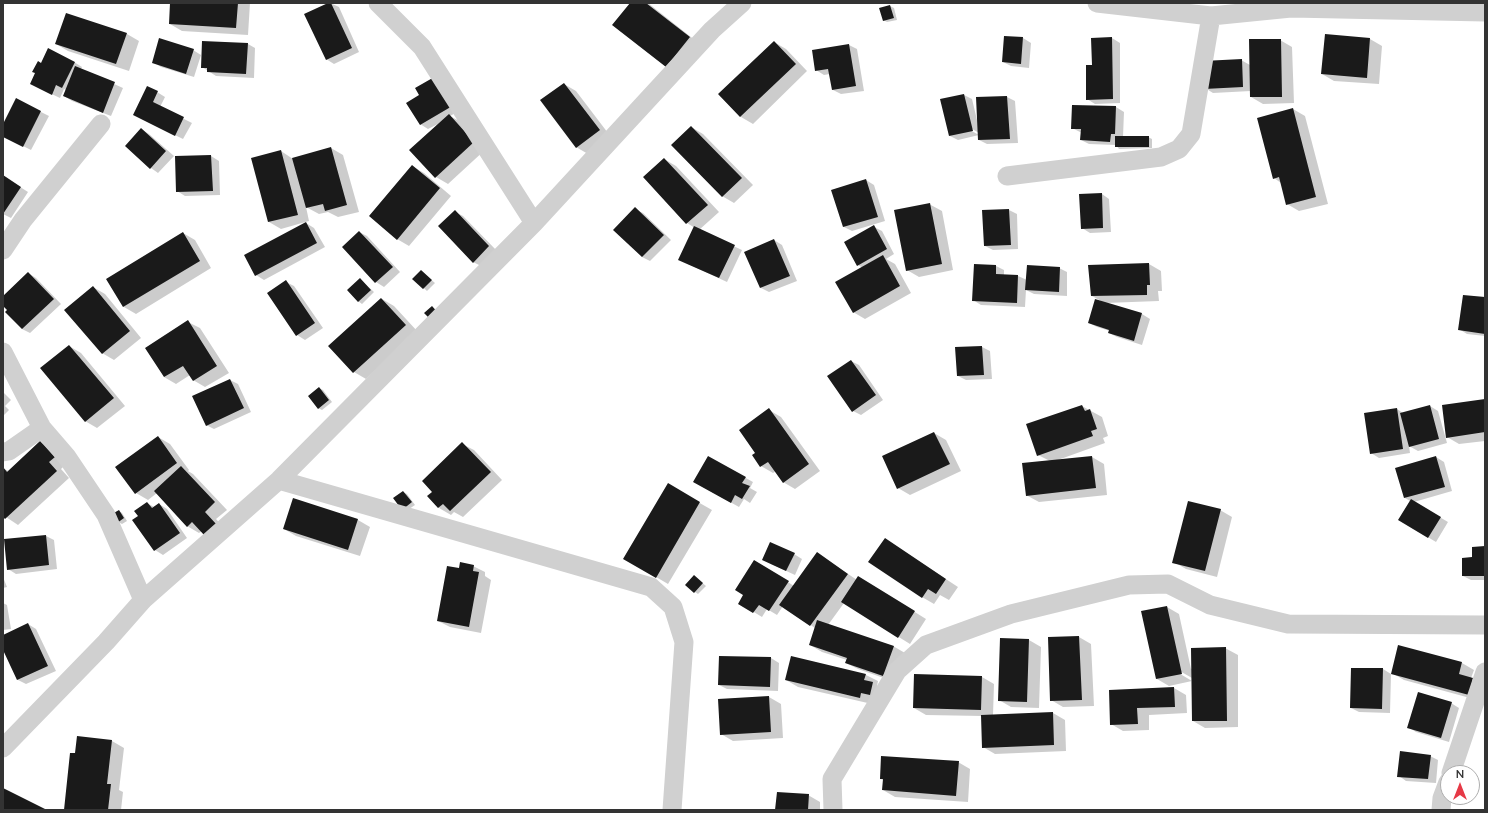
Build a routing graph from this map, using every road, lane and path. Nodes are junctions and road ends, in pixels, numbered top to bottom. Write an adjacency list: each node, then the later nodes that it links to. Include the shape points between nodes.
1 (378, 3): 9 (street, via 422,47)
2 (742, 3): 9 (street, via 712,30)
3 (1097, 3): 6 (street)
4 (1292, 6): 5 (street); 6 (street)
5 (1485, 12)
6 (1211, 16): 8 (street, via 1191,134 1179,149 1161,157)
7 (101, 124): 10 (street, via 23,220)
8 (1007, 176)
9 (534, 223): 14 (street)
10 (3, 250)
11 (3, 352): 12 (street)
12 (42, 428): 13 (street, via 9,451); 15 (street, via 67,458 106,515)
13 (3, 452)
14 (280, 480): 15 (street); 20 (street, via 651,588 673,607 684,642)
15 (143, 600): 18 (street)
16 (1485, 625): 21 (street, via 1288,624 1210,605 1168,584 1129,585 1011,614 926,645 897,671 832,779)
17 (1485, 672): 19 (street)
18 (3, 748)
19 (1454, 765)
20 (672, 810)
21 (833, 810)

